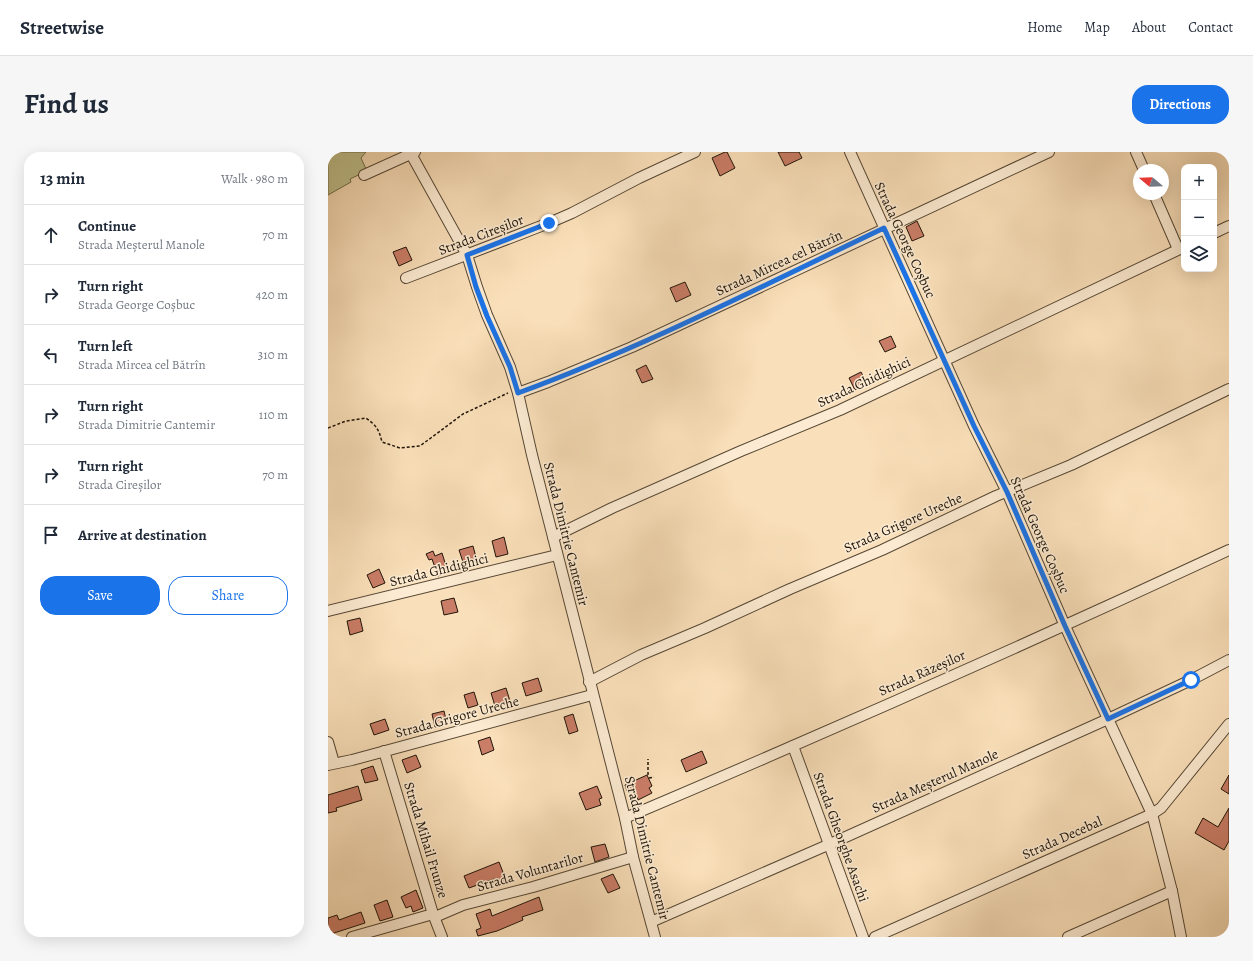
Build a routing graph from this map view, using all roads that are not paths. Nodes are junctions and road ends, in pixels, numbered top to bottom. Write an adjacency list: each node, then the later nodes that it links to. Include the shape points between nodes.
1 (695, 152): 13 (street, Strada Cireșilor, via 572,212)
2 (850, 152): 10 (street, Strada George Coșbuc)
3 (1049, 152): 10 (street, Strada Mircea cel Bătrîn)
4 (1136, 152): 6 (street)
5 (413, 153): 7 (street); 13 (street, Strada Dimitrie Cantemir)
6 (1141, 164)
7 (364, 175)
8 (1157, 200): 12 (street)
9 (1229, 226): 11 (street)
10 (884, 228): 15 (street, Strada George Coșbuc); 17 (street, Strada Mircea cel Bătrîn, via 632,347)
11 (1217, 232)
12 (1181, 248): 15 (street, Strada Ghidighici)
13 (467, 255): 14 (street, Strada Cireșilor); 17 (street, Strada Dimitrie Cantemir, via 476,287 510,367)
14 (406, 278)
15 (945, 360): 18 (street, Strada George Coșbuc); 19 (street, Strada Ghidighici, via 840,410 626,502)
16 (1229, 389): 18 (street, Strada Grigore Ureche, via 1071,465)
17 (518, 393): 19 (street, Strada Dimitrie Cantemir)
18 (1007, 492): 23 (street, Strada George Coșbuc); 25 (street, Strada Grigore Ureche, via 882,550 641,655)
19 (553, 537): 21 (street, Strada Dimitrie Cantemir)
20 (1229, 550): 23 (street, Strada Răzeșilor)
21 (557, 555): 22 (street, Strada Ghidighici); 25 (street, Strada Dimitrie Cantemir)
22 (328, 611)
23 (1065, 626): 27 (street, Strada George Coșbuc); 30 (street, Strada Răzeșilor)
24 (1229, 660): 27 (street, Strada Meșterul Manole)
25 (589, 682): 26 (street, Strada Dimitrie Cantemir)
26 (592, 694): 31 (street, Strada Grigore Ureche); 34 (street, Strada Dimitrie Cantemir)
27 (1108, 719): 33 (street, Strada George Coșbuc); 35 (street, Strada Meșterul Manole)
28 (1229, 724): 33 (street, Strada Decebal, via 1161,808)
29 (328, 742): 32 (street)
30 (793, 746): 34 (street, Strada Răzeșilor); 35 (street, Strada Gheorghe Asachi)
31 (384, 751): 32 (street, Strada Grigore Ureche); 38 (street, Strada Mihail Frunze)
32 (331, 764)
33 (1152, 814): 37 (street, Strada George Coșbuc); 44 (street, Strada Decebal)
34 (625, 818): 36 (street, Strada Dimitrie Cantemir)
35 (830, 844): 39 (street, Strada Meșterul Manole); 43 (street, Strada Gheorghe Asachi)
36 (633, 857): 38 (street, Strada Voluntarilor); 39 (street, Strada Dimitrie Cantemir)
37 (1172, 891): 45 (street); 46 (street, Strada George Coșbuc)
38 (434, 915): 40 (street, Strada Voluntarilor); 41 (street, Strada Mihail Frunze)
39 (651, 922): 42 (street, Strada Dimitrie Cantemir)
40 (352, 937)
41 (442, 937)
42 (655, 937)
43 (863, 937)
44 (875, 937)
45 (1068, 937)
46 (1181, 937)

